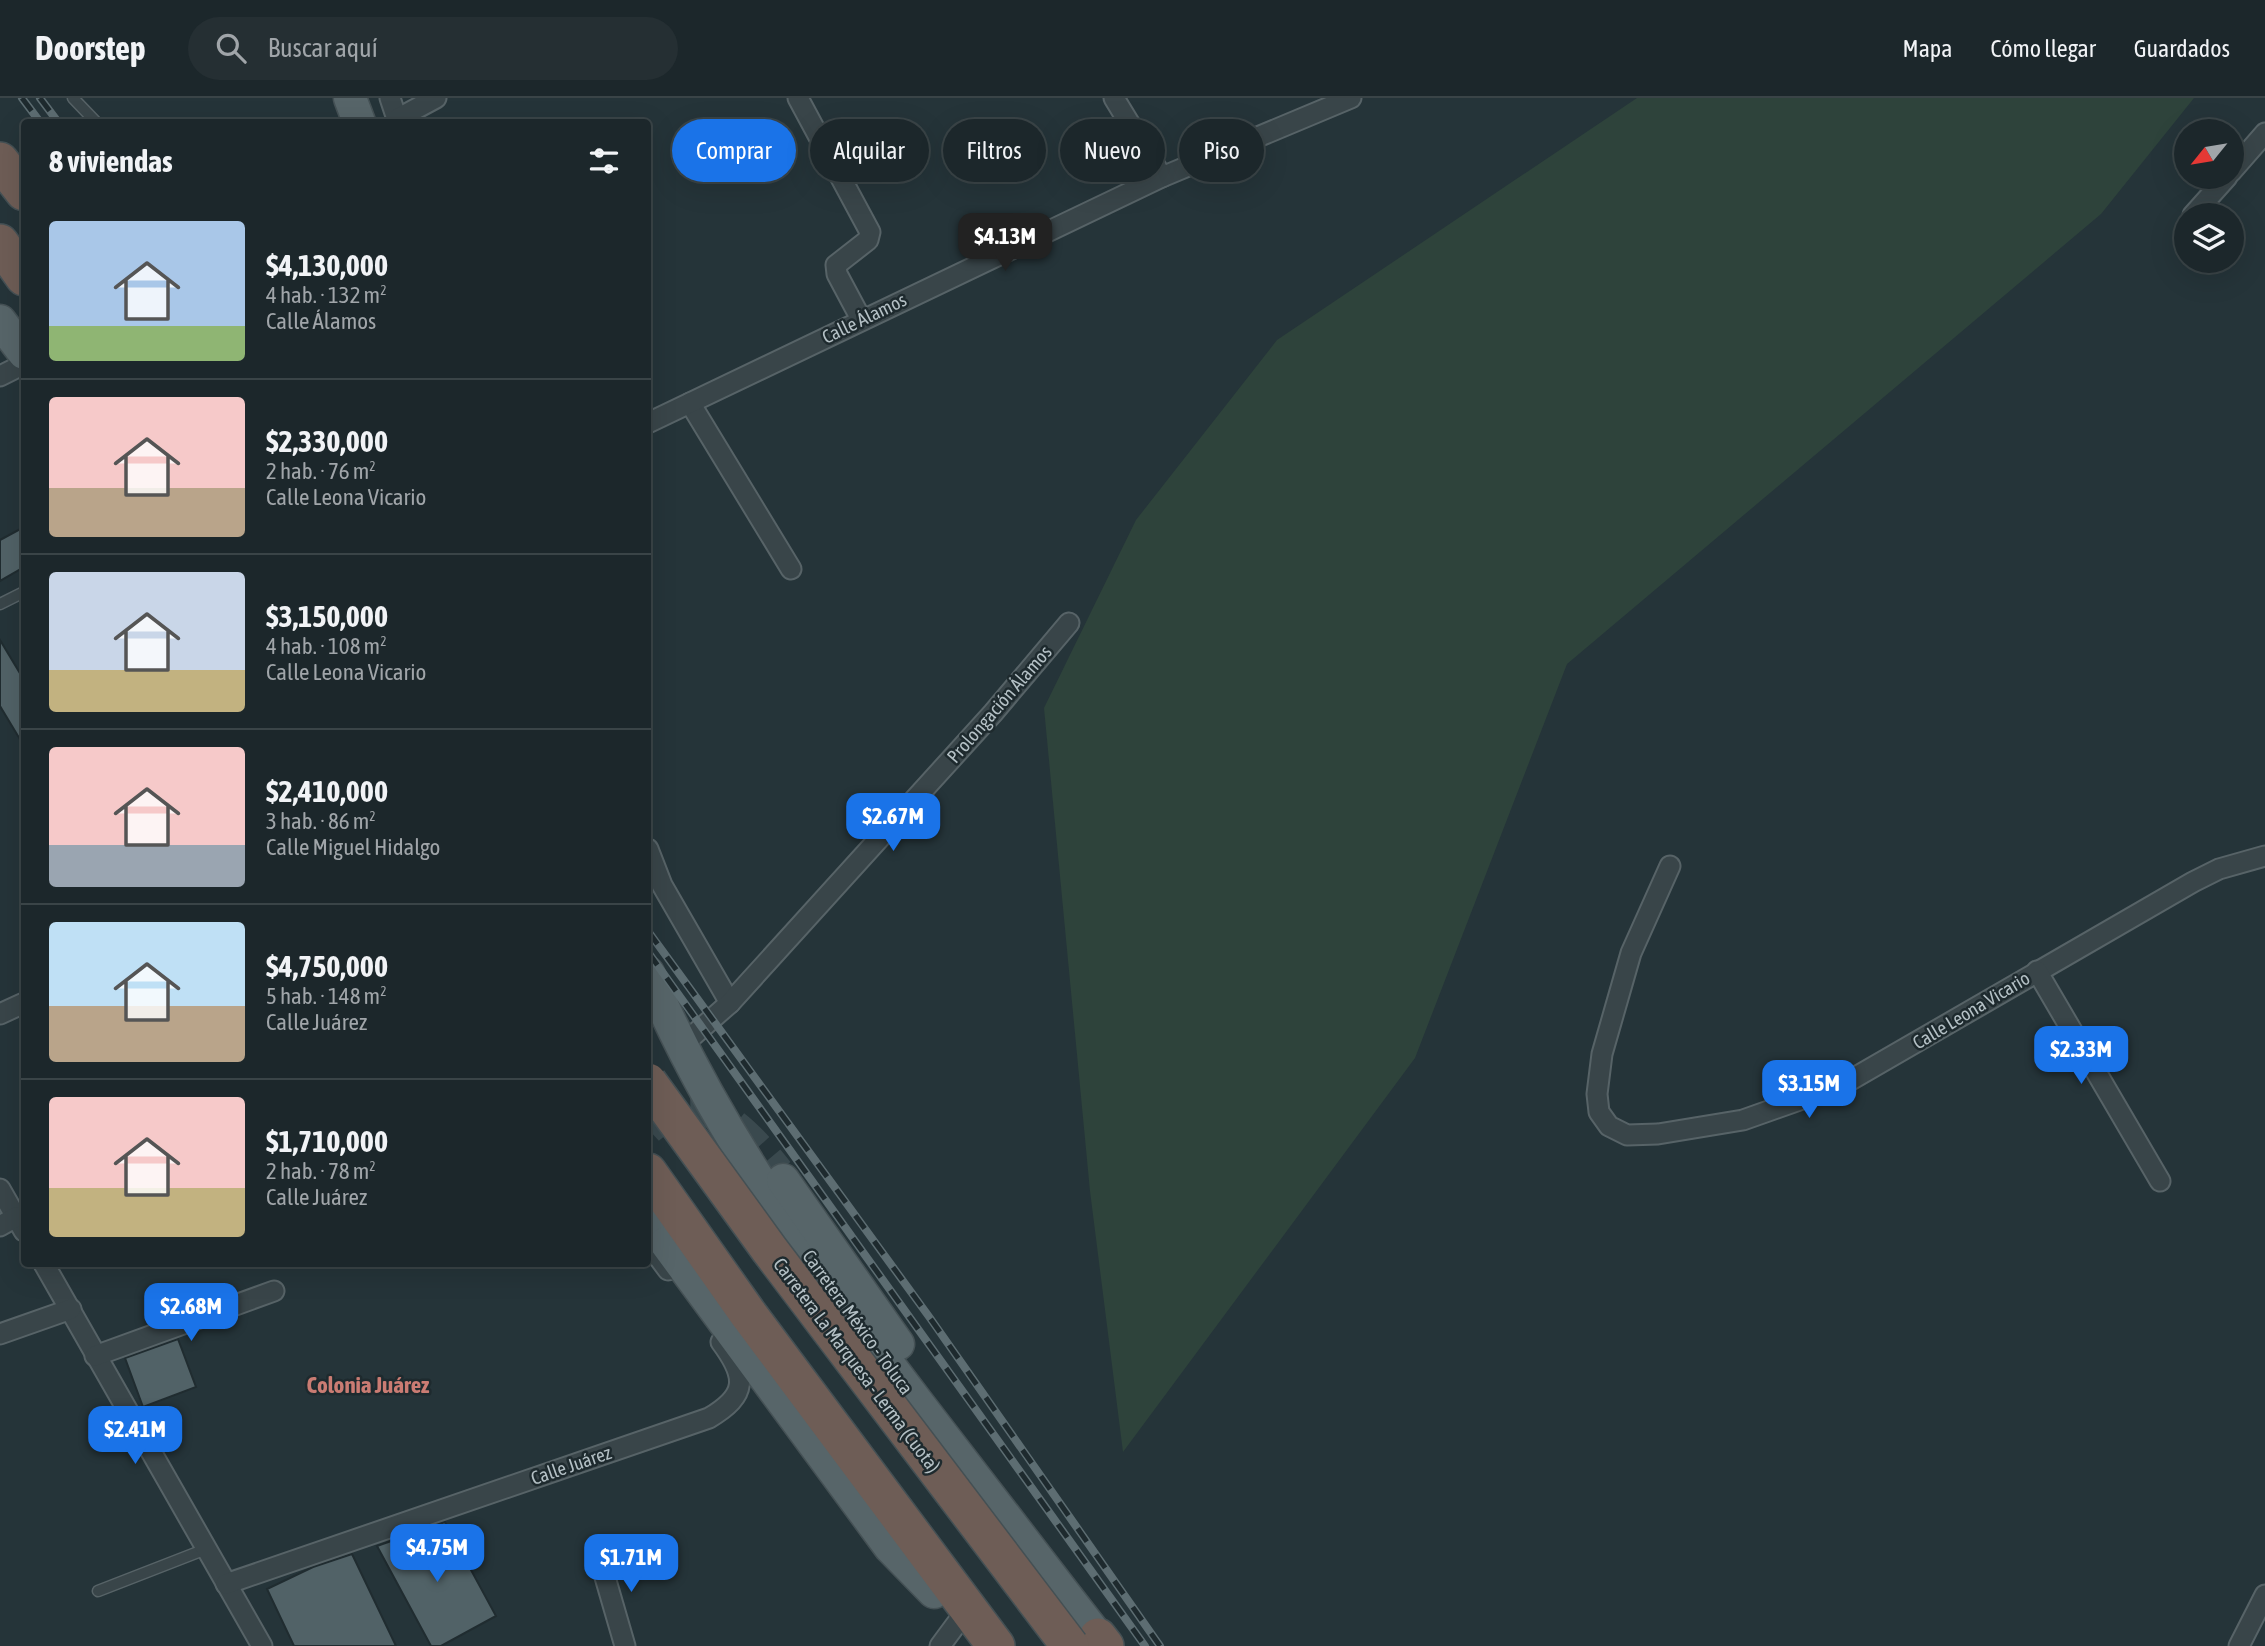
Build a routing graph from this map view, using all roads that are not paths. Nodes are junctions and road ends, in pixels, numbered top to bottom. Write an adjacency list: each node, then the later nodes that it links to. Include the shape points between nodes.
1 (74, 98): 8 (lane)
2 (350, 98): 10 (main road)
3 (390, 98): 11 (street)
4 (436, 98): 12 (street)
5 (798, 98): 24 (street, via 870,232 868,240 836,264 836,274)
6 (1114, 98): 13 (street)
7 (1351, 98): 17 (street, Calle Álamos)
8 (84, 103): 9 (lane)
9 (94, 119)
10 (358, 119)
11 (397, 119)
12 (399, 119)
13 (1127, 119)
14 (2265, 133): 15 (street)
15 (2244, 157)
16 (0, 161): 19 (highway)
17 (1165, 176)
18 (1151, 182): 24 (street, Calle Álamos)
19 (21, 188)
20 (2216, 189): 21 (street)
21 (2204, 203)
22 (0, 243): 23 (highway)
23 (21, 273)
24 (861, 319): 29 (street, Calle Álamos)
25 (0, 321): 26 (main road)
26 (21, 349)
27 (21, 366): 28 (street)
28 (0, 376)
29 (690, 402): 30 (street, Calle Álamos); 31 (street)
30 (651, 422)
31 (791, 569)
32 (21, 594): 33 (lane)
33 (0, 604)
34 (1069, 623): 40 (street, Prolongación Álamos)
35 (2265, 856): 38 (street, Calle Leona Vicario, via 2193,881)
36 (651, 857): 40 (street, via 662,885)
37 (1671, 866): 38 (street, Calle Leona Vicario, via 1631,953 1602,1054 1597,1103 1617,1132 1670,1132 1743,1120 1794,1104 1879,1065)
38 (2037, 971): 47 (street)
39 (651, 980): 43 (main road, Carretera México - Toluca)
40 (730, 1003): 43 (street, Prolongación Álamos)
41 (21, 1004): 42 (street)
42 (0, 1014)
43 (680, 1047): 62 (main road, Carretera México - Toluca, via 822,1277)
44 (651, 1086): 62 (highway, Carretera La Marquesa - Lerma (Cuota), bridge, via 769,1249)
45 (778, 1172): 62 (main road, via 1005,1486)
46 (651, 1176): 65 (highway)
47 (2160, 1181)
48 (651, 1208): 59 (main road)
49 (657, 1243): 57 (street, Calle Juárez, via 735,1363 738,1396 725,1409); 59 (main road, via 890,1547)
50 (46, 1267): 52 (street)
51 (274, 1291): 54 (street)
52 (71, 1309): 53 (street); 54 (street)
53 (0, 1334)
54 (95, 1356): 55 (street)
55 (206, 1549): 57 (street); 58 (lane)
56 (598, 1553): 64 (street)
57 (226, 1584): 63 (street)
58 (98, 1591)
59 (934, 1592): 61 (highway)
60 (2265, 1595): 66 (street)
61 (957, 1638)
62 (1091, 1643)
63 (262, 1646)
64 (625, 1646)
65 (996, 1646)
66 (2239, 1646)

